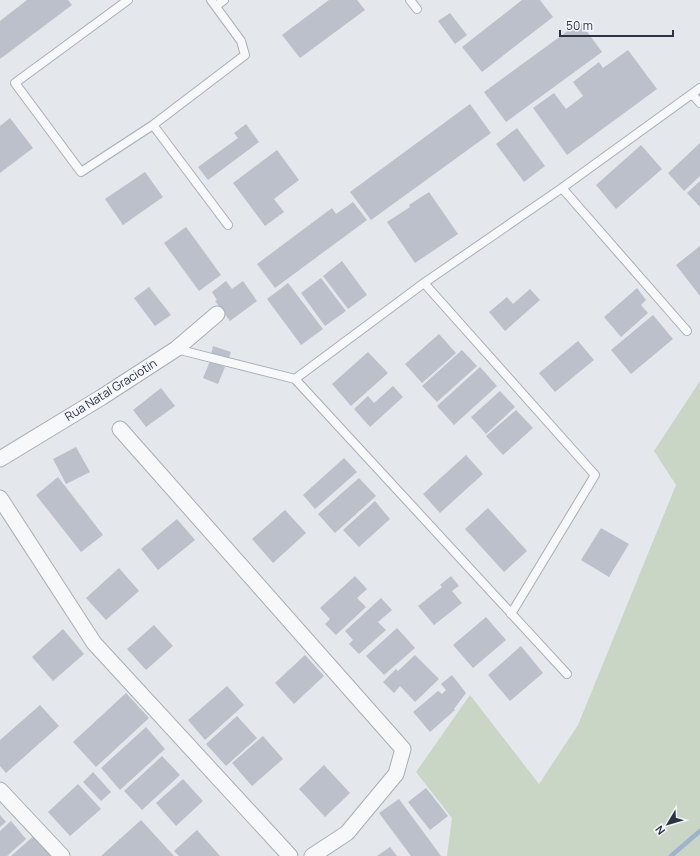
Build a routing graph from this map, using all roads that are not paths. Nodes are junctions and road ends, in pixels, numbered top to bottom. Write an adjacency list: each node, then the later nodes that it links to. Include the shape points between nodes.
1 (128, 0): 9 (lane, via 15,83 81,172)
2 (224, 0): 4 (lane)
3 (410, 0): 5 (lane)
4 (214, 3): 9 (lane, via 241,41 245,55)
5 (417, 9)
6 (700, 88): 7 (lane)
7 (692, 94): 8 (lane); 10 (lane)
8 (700, 103)
9 (153, 125): 11 (lane)
10 (562, 188): 12 (lane); 14 (lane)
11 (228, 225)
12 (424, 283): 16 (lane); 20 (lane, via 595,475)
13 (217, 314): 15 (street, Rua Natal Graciotin)
14 (687, 331)
15 (176, 349): 16 (lane); 18 (street, Rua Natal Graciotin, via 102,398)
16 (295, 379): 20 (lane)
17 (120, 429): 25 (street, via 403,749 396,774 347,833)
18 (0, 459)
19 (0, 498): 24 (street, via 94,643)
20 (512, 614): 21 (lane)
21 (567, 674)
22 (0, 790): 23 (street)
23 (62, 856)
24 (290, 856)
25 (312, 856)

